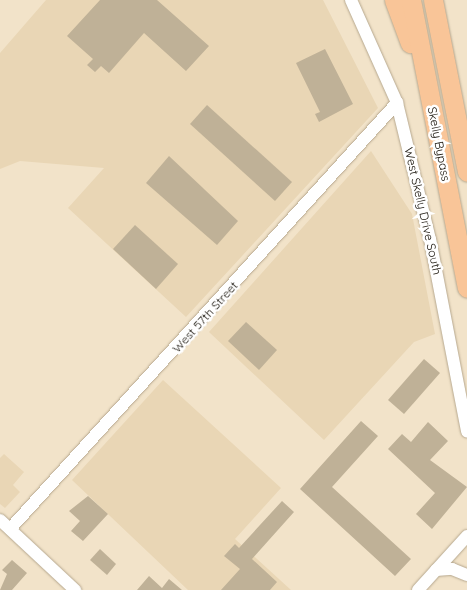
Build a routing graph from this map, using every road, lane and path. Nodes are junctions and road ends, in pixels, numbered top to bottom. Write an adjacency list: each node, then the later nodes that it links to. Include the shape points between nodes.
1 (351, 0): 8 (street, West Skelly Drive South)
2 (394, 0): 7 (highway)
3 (411, 0): 7 (highway, Skelly Bypass)
4 (433, 0): 6 (highway, Skelly Bypass)
5 (438, 0): 6 (highway)
6 (438, 26): 9 (highway, Skelly Bypass)
7 (430, 94): 10 (highway, Skelly Bypass)
8 (397, 103): 11 (street, West Skelly Drive South, via 430,239); 13 (street, West 57th Street)
9 (467, 172)
10 (467, 288)
11 (467, 431)
12 (0, 520): 13 (street)
13 (10, 529): 17 (street)
14 (467, 536): 15 (street)
15 (436, 570): 16 (street, via 452,568); 18 (street)
16 (467, 575)
17 (75, 590)
18 (418, 590)

